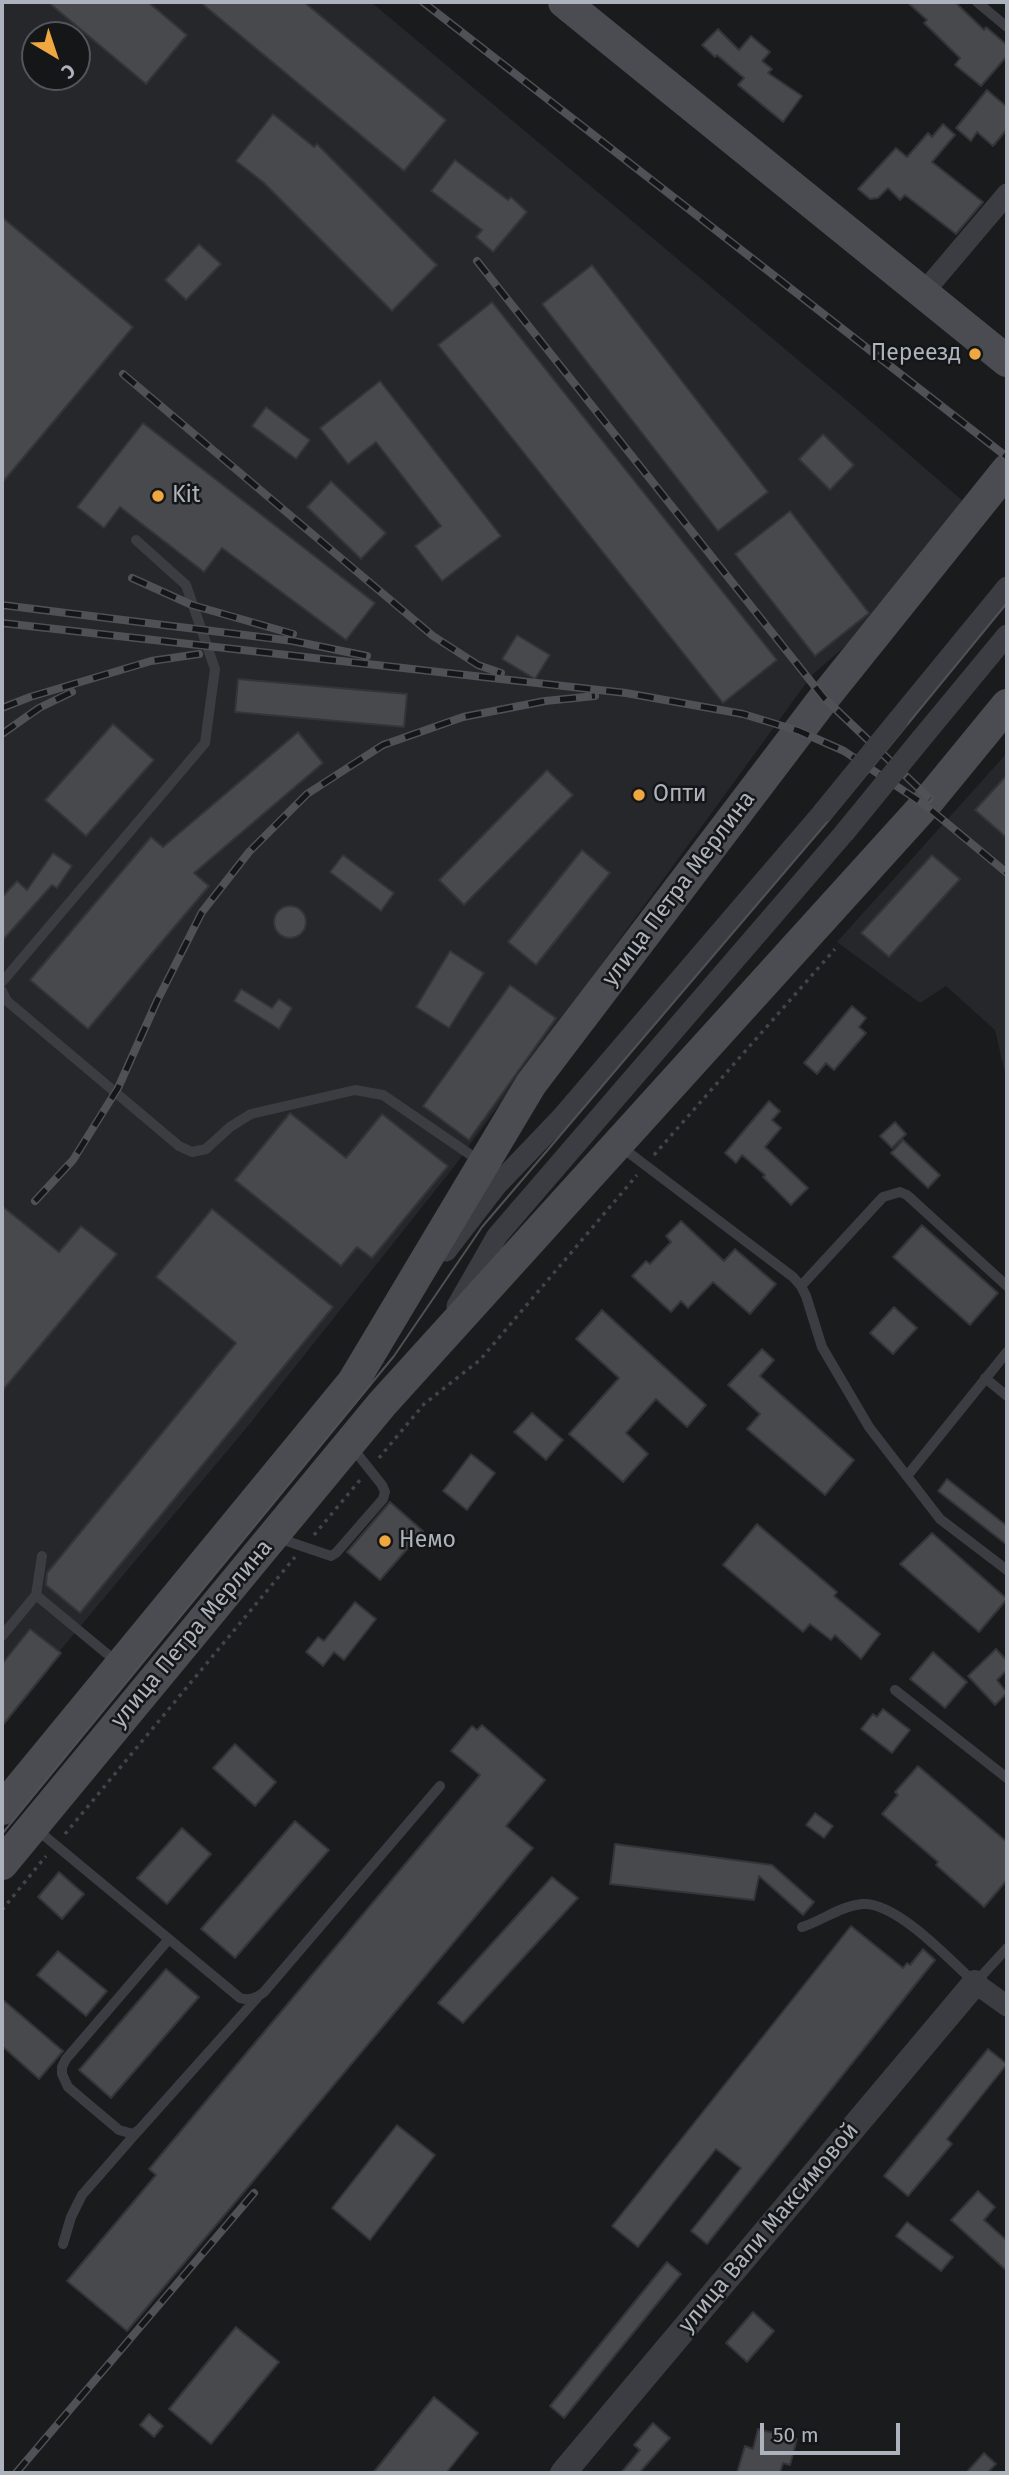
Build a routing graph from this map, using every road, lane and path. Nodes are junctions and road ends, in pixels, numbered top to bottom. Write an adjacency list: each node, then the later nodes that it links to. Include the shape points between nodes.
1 (564, 2): 5 (main road)
2 (977, 2): 3 (lane)
3 (1007, 27)
4 (1007, 194): 5 (street)
5 (923, 293): 6 (main road)
6 (1007, 361)
7 (1007, 470): 16 (main road, улица Петра Мерлина, via 824,698 539,1073)
8 (136, 540): 13 (lane, via 186,585 215,669 205,743)
9 (1007, 587): 20 (street, улица Петра Мерлина, bridge, via 561,1118 496,1186)
10 (1007, 635): 21 (street, улица Петра Мерлина, bridge, via 845,832 497,1236)
11 (1007, 705): 15 (main road, улица Петра Мерлина, via 925,805)
12 (835, 949): 17 (path)
13 (2, 982)
14 (2, 991): 16 (lane, via 7,1002 178,1146 192,1152 206,1149 251,1114 355,1090 383,1095)
15 (618, 1144): 17 (lane); 21 (main road, улица Петра Мерлина)
16 (483, 1164): 20 (main road, улица Петра Мерлина)
17 (645, 1165): 18 (lane); 28 (path, via 480,1360 424,1404)
18 (802, 1286): 19 (lane, via 883,1197 900,1192); 29 (lane, via 822,1347 869,1427)
19 (1007, 1286)
20 (383, 1331): 24 (main road, улица Петра Мерлина)
21 (434, 1347): 26 (main road, улица Петра Мерлина)
22 (1007, 1352): 23 (lane)
23 (985, 1378): 25 (lane); 29 (lane)
24 (353, 1382): 26 (street); 36 (main road, улица Петра Мерлина)
25 (1007, 1396)
26 (382, 1404): 27 (main road, улица Петра Мерлина)
27 (349, 1444): 28 (lane); 30 (main road, улица Петра Мерлина)
28 (369, 1469): 31 (path); 31 (lane, via 382,1485 383,1499 336,1553 326,1556)
29 (907, 1476): 33 (lane, via 940,1519)
30 (273, 1536): 31 (lane); 41 (main road, улица Петра Мерлина)
31 (304, 1547): 41 (path)
32 (42, 1556): 34 (lane)
33 (1007, 1570)
34 (36, 1594): 35 (lane); 36 (lane)
35 (2, 1636)
36 (120, 1665): 40 (main road, улица Петра Мерлина)
37 (895, 1690): 38 (lane)
38 (1007, 1778)
39 (440, 1786): 48 (lane)
40 (4, 1807): 41 (street)
41 (44, 1836): 42 (main road, улица Петра Мерлина); 43 (path); 45 (lane)
42 (2, 1864)
43 (2, 1910)
44 (802, 1927): 47 (lane, via 848,1907 879,1905 893,1911)
45 (169, 1939): 48 (lane, via 240,1998); 50 (lane, via 62,2067 68,2087 119,2130 133,2134)
46 (1007, 1948): 47 (lane)
47 (975, 1983): 49 (street); 52 (street, улица Вали Максимовой)
48 (259, 1996): 50 (lane)
49 (1007, 2006)
50 (139, 2130): 51 (lane, via 82,2195)
51 (63, 2244)
52 (563, 2473)

